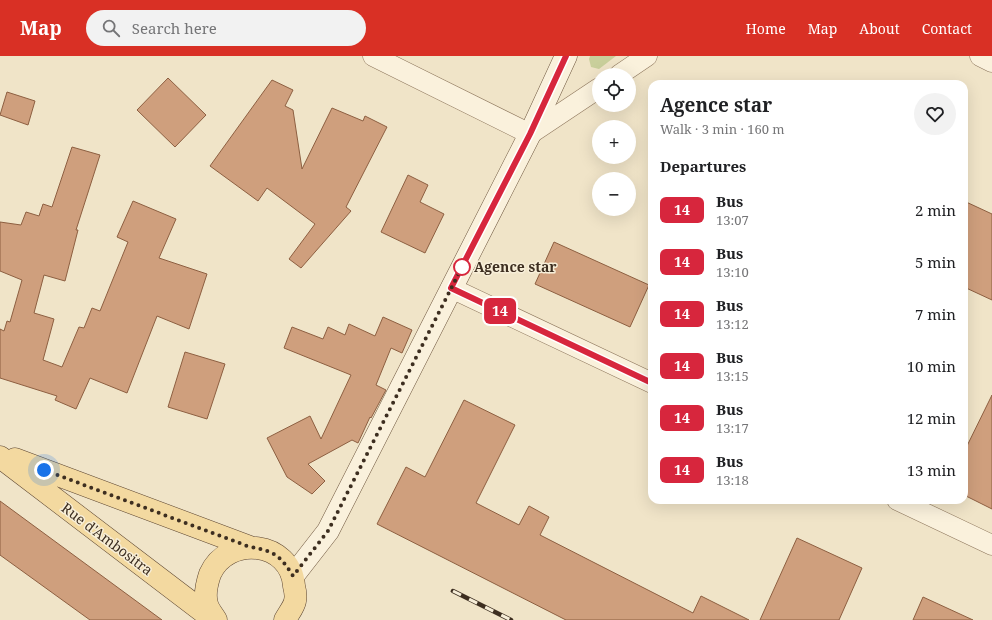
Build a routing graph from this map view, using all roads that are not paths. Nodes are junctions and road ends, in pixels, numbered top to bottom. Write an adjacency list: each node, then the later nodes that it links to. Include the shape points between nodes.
1 (373, 56): 8 (street)
2 (566, 56): 8 (street)
3 (647, 56): 6 (street)
4 (980, 56): 5 (street)
5 (992, 62)
6 (629, 68)
7 (592, 93): 8 (street)
8 (530, 134): 9 (street)
9 (451, 288): 10 (street); 16 (street, via 328,531)
10 (648, 381)
11 (0, 454): 15 (main road, Rue d'Ambositra)
12 (0, 457): 17 (main road, Rue d'Ambositra)
13 (905, 504): 14 (street)
14 (992, 545)
15 (250, 547): 16 (main road, Rue d'Ambositra, via 268,550 284,560); 17 (main road, via 230,552 215,565 206,584 207,604)
16 (293, 576): 18 (main road, via 295,601)
17 (215, 620)
18 (285, 620)

